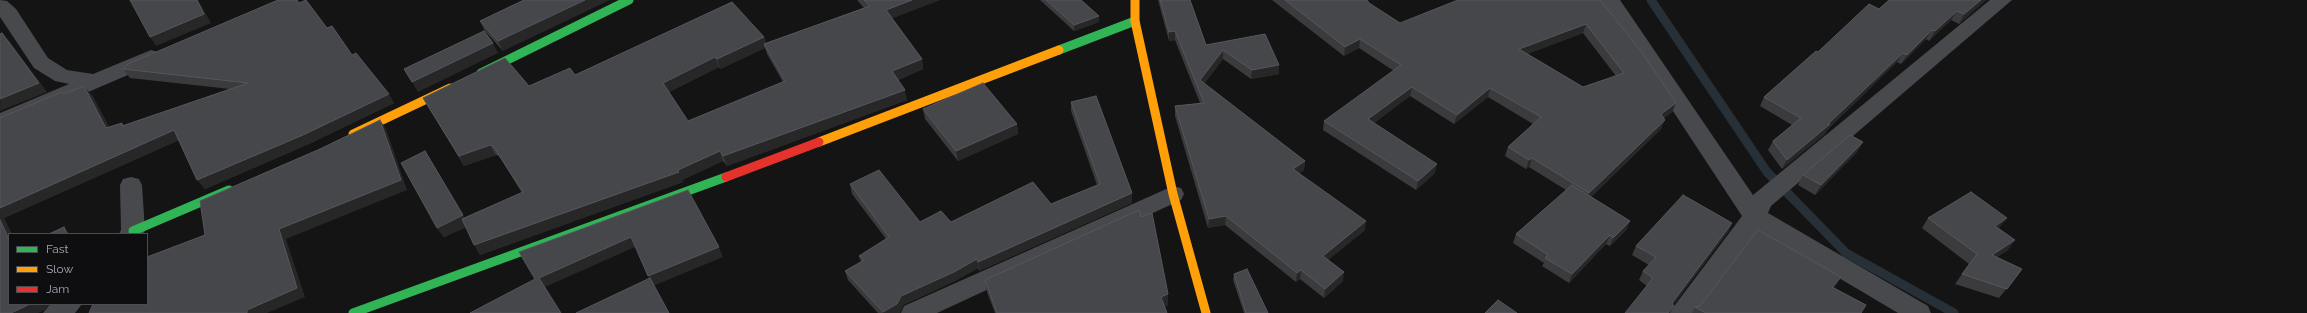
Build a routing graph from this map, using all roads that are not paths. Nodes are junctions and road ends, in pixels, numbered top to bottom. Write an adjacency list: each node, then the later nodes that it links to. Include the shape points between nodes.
1 (629, 0): 8 (street)
2 (1135, 0): 6 (street)
3 (1610, 0): 16 (street)
4 (2002, 0): 16 (street, via 1784,180)
5 (3, 13): 9 (street, via 41,63 62,76)
6 (1134, 21): 15 (street); 21 (street, via 848,132)
7 (168, 50): 9 (street)
8 (474, 77)
9 (95, 81): 11 (street)
10 (459, 84): 12 (street)
11 (0, 122)
12 (346, 138)
13 (132, 185): 17 (street)
14 (240, 185): 17 (street)
15 (1173, 194): 22 (street); 23 (street)
16 (1758, 209): 19 (street); 24 (street)
17 (132, 232)
18 (68, 305): 20 (street)
19 (1903, 309)
20 (55, 313)
21 (353, 313)
22 (913, 313)
23 (1206, 313)
24 (1681, 313)

